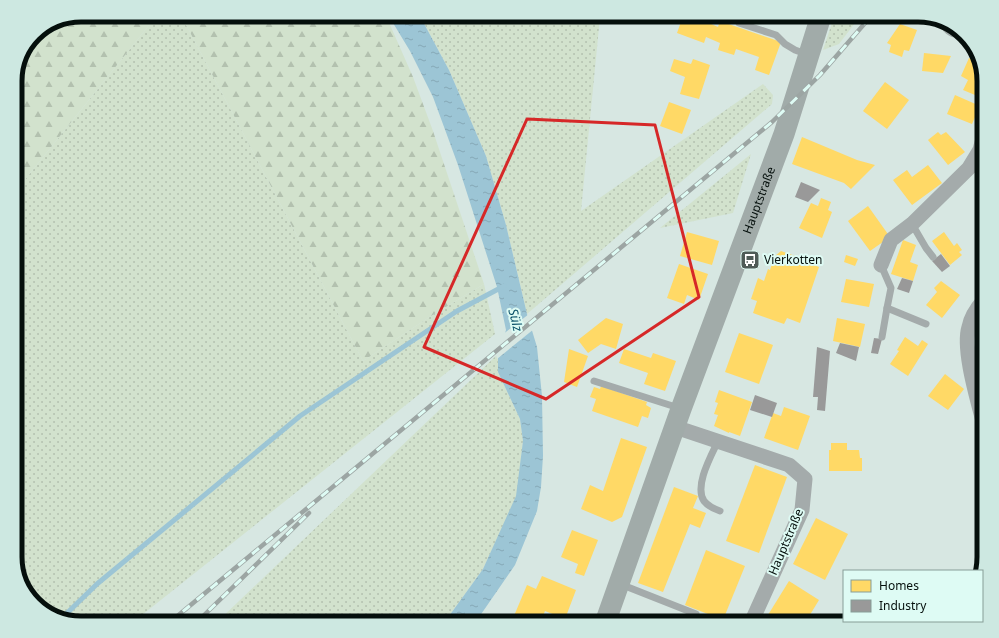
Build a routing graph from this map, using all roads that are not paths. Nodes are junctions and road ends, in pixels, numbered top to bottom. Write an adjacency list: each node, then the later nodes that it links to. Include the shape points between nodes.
1 (819, 22): 3 (main road, Hauptstraße)
2 (740, 23): 3 (lane, via 776,35 795,50)
3 (808, 54): 14 (main road, Hauptstraße, via 784,134)
4 (977, 155): 5 (street, via 969,168)
5 (912, 224): 6 (lane); 7 (street, via 891,240)
6 (933, 257)
7 (881, 265): 8 (lane, via 891,288)
8 (887, 308): 10 (lane); 11 (lane)
9 (977, 308): 13 (street, via 968,328 967,344)
10 (926, 324)
11 (882, 337)
12 (594, 381): 14 (lane)
13 (977, 397)
14 (678, 418): 15 (street, Hauptstraße); 17 (main road, Hauptstraße)
15 (718, 441): 16 (lane, via 702,478 701,492 705,502); 20 (street, Hauptstraße, via 789,465 805,478 802,510)
16 (720, 511)
17 (619, 584): 18 (lane); 19 (main road, Hauptstraße)
18 (696, 614)
19 (608, 616)
20 (755, 616)

